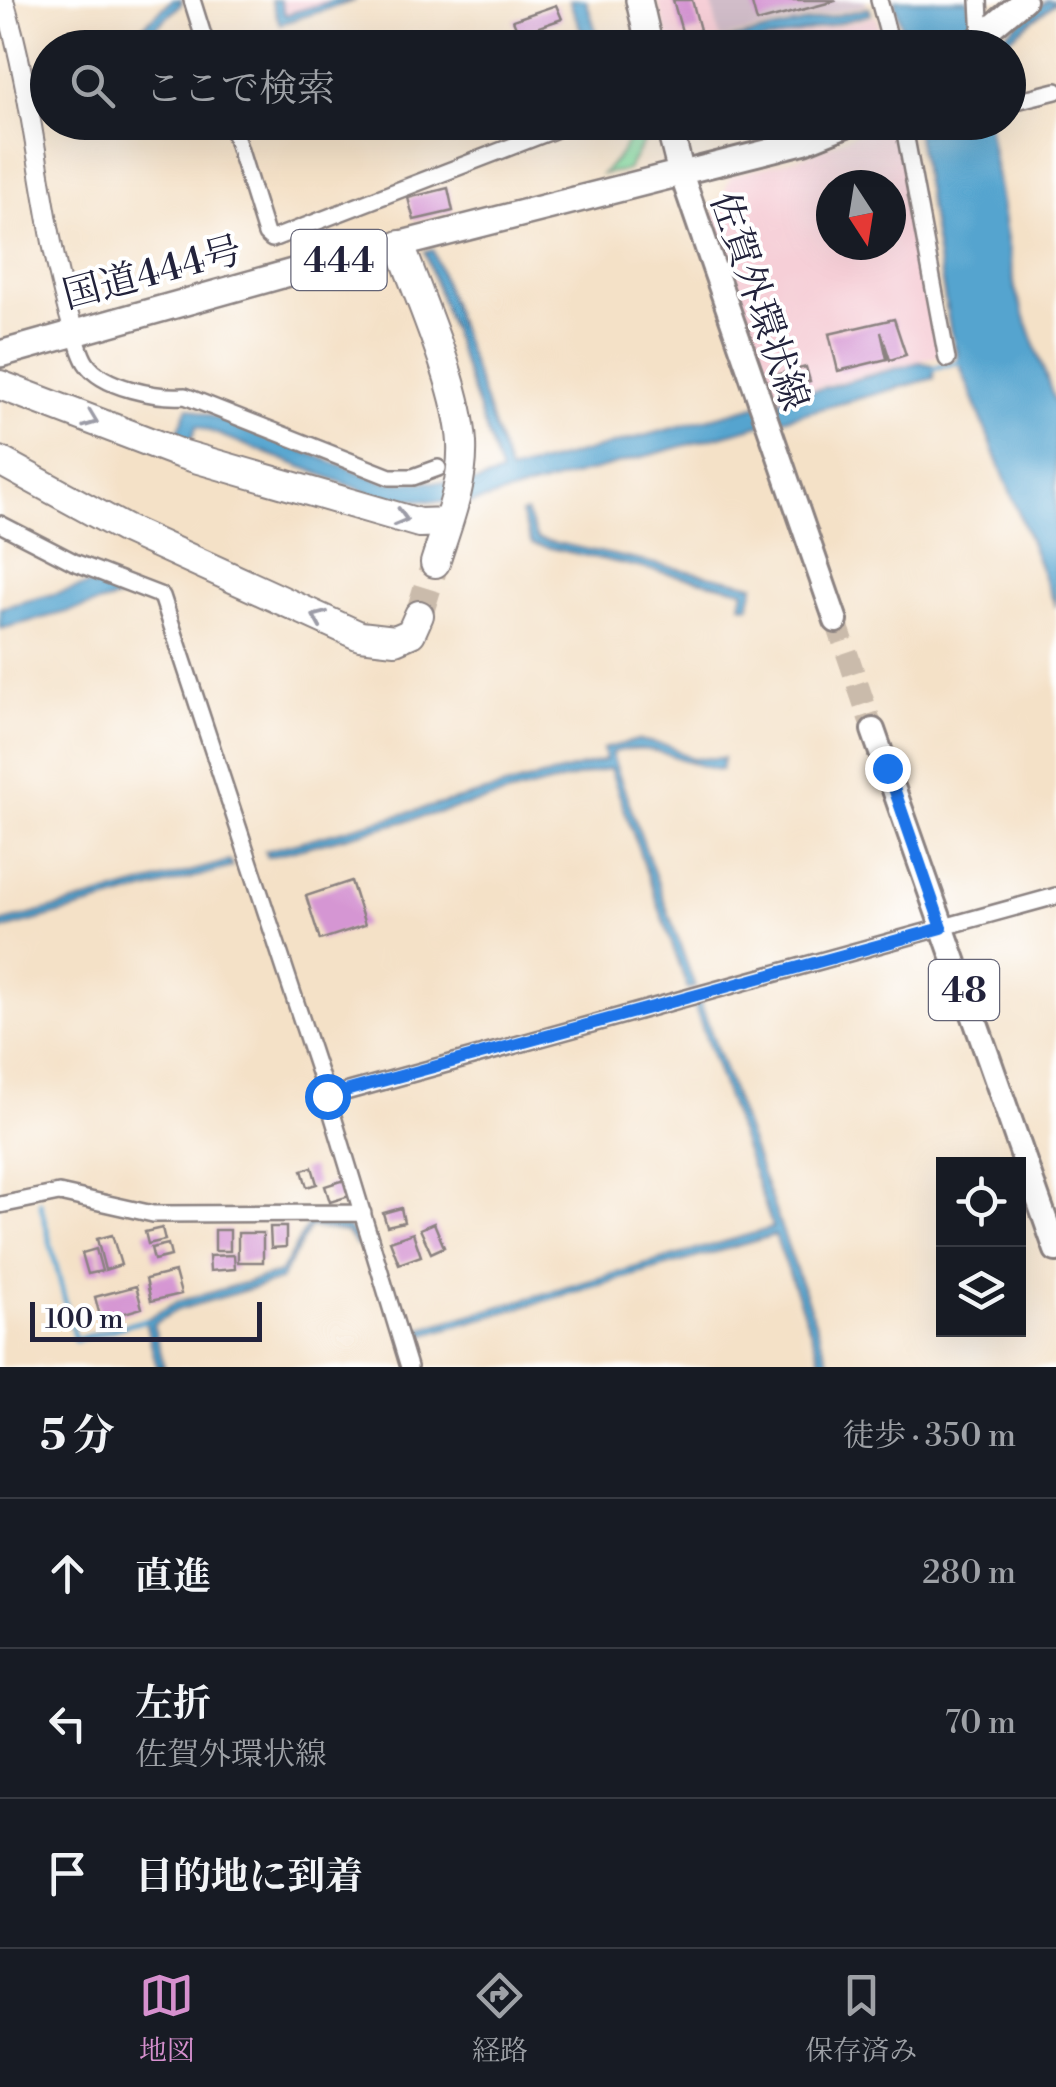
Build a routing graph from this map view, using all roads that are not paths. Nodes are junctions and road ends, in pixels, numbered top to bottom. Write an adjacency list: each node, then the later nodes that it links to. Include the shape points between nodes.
1 (4, 0): 7 (street)
2 (192, 0): 8 (street)
3 (639, 0): 9 (highway)
4 (879, 0): 10 (street)
5 (979, 0): 11 (street)
6 (1024, 0): 12 (main road)
7 (6, 25): 22 (street)
8 (202, 30)
9 (646, 30)
10 (887, 30)
11 (978, 30)
12 (992, 30)
13 (1056, 90): 14 (street)
14 (1026, 98)
15 (237, 140): 16 (street, via 272,240)
16 (529, 140)
17 (672, 140): 20 (highway)
18 (809, 140): 20 (main road, 佐賀外環状線)
19 (906, 140): 24 (street)
20 (680, 173): 21 (highway, 国道444号 / 444); 32 (main road, 佐賀外環状線)
21 (400, 245): 22 (highway, 国道444号 / 444); 28 (highway, via 458,418 461,466)
22 (74, 332): 23 (highway, 国道444号 / 444); 27 (street, via 93,372 154,398 184,396 390,477)
23 (0, 354)
24 (946, 360)
25 (0, 385): 28 (highway, one-way to 28, via 181,454 419,524)
26 (0, 461): 31 (highway, one-way to 26, via 411,633 395,640 360,636 142,537)
27 (438, 468)
28 (448, 522): 30 (highway)
29 (0, 524): 36 (street, via 162,596)
30 (435, 563)
31 (418, 615)
32 (836, 621)
33 (873, 730): 35 (main road, 48)
34 (1056, 896): 35 (street)
35 (942, 928): 36 (street); 39 (main road, 48)
36 (327, 1096): 38 (street)
37 (0, 1205): 38 (street, via 58,1192 153,1214)
38 (363, 1213): 40 (street)
39 (1056, 1250)
40 (408, 1367)

